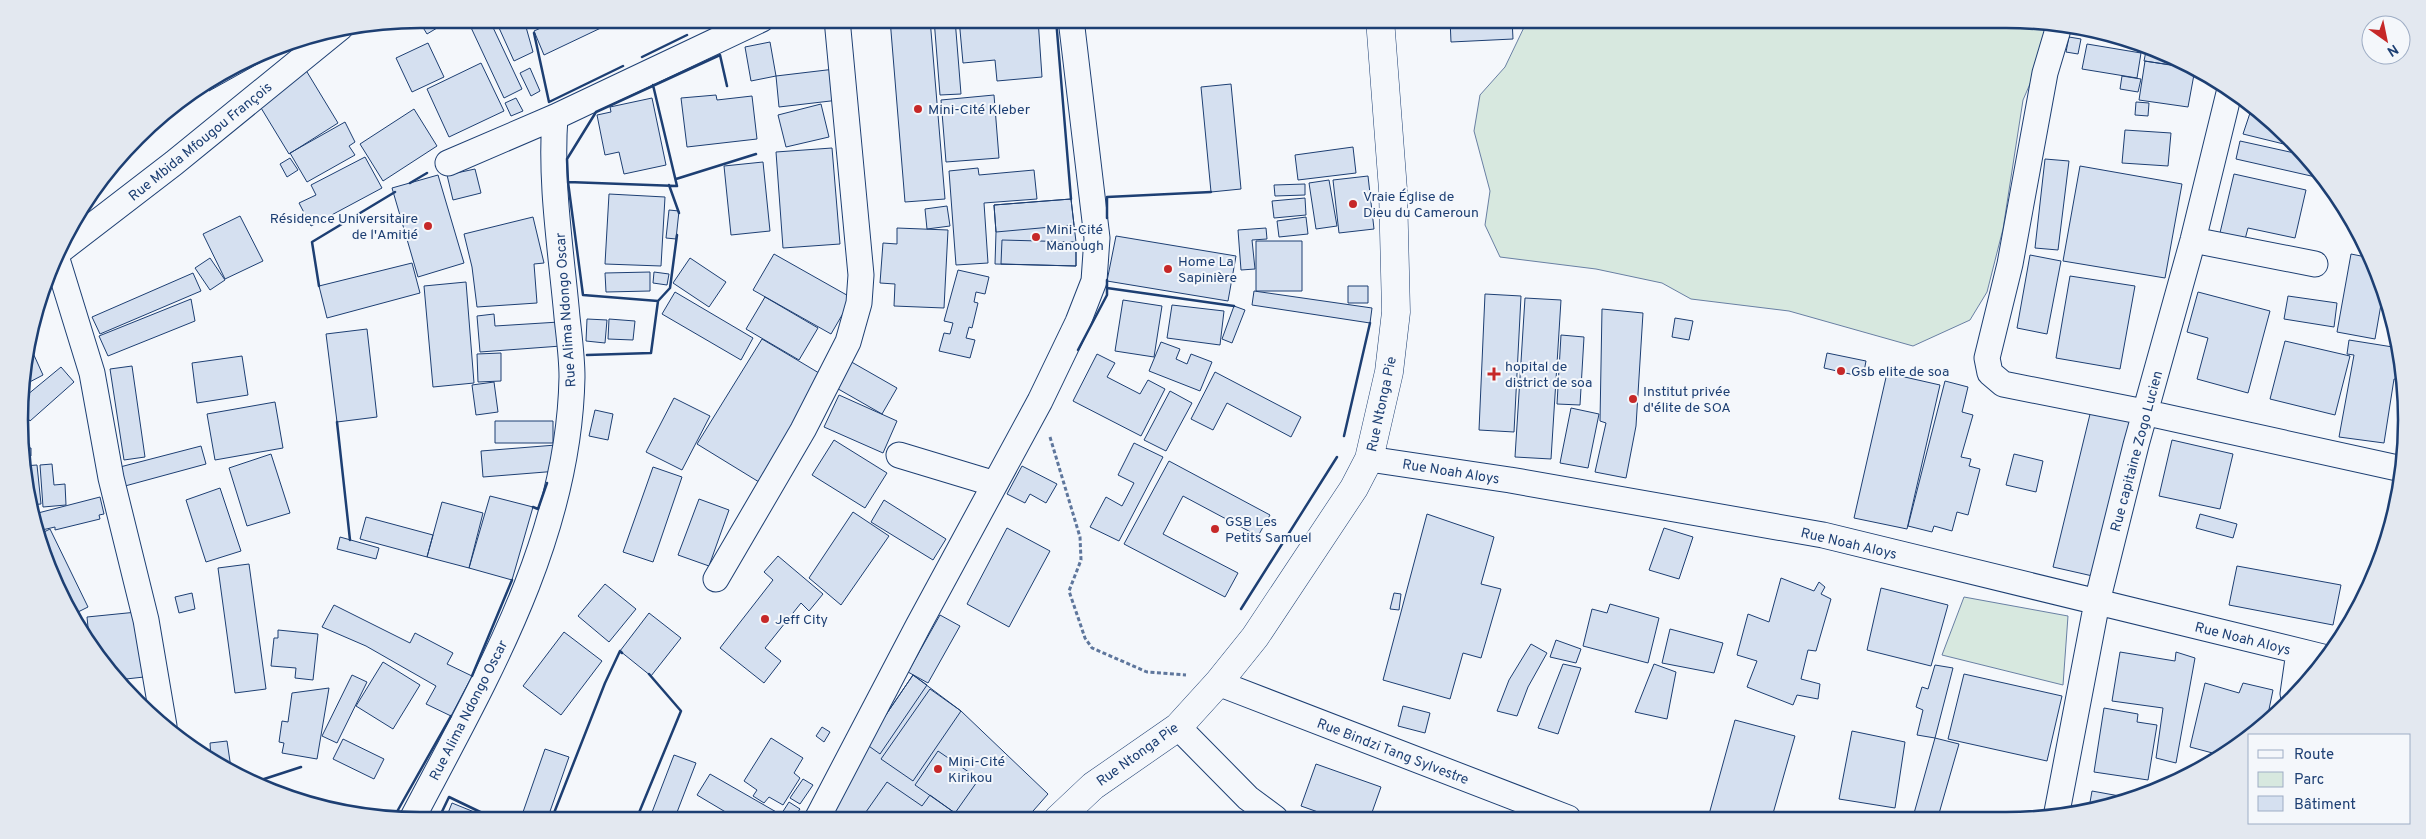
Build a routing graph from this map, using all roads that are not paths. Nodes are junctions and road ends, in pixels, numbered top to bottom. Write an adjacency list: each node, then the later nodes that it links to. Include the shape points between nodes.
1 (743, 28): 8 (street)
2 (838, 28): 19 (street, via 861,275 859,303 848,342 803,430)
3 (1072, 28): 18 (street, via 1097,238 1094,281 1040,401)
4 (1381, 28): 16 (street, Rue Ntonga Pie, via 1394,190 1396,312 1389,372)
5 (2058, 31): 14 (street, via 2045,73 2010,264 1987,358 1990,373 2003,384)
6 (325, 39): 11 (street, Rue Mbida Mfougou François)
7 (2228, 97): 10 (street, Rue capitaine Zogo Lucien)
8 (555, 117): 9 (street); 28 (street, Rue Alima Ndongo Oscar, via 553,167 572,375 565,453 555,503 527,588 497,658)
9 (448, 164)
10 (2193, 240): 13 (street); 14 (street, Rue capitaine Zogo Lucien)
11 (69, 244)
12 (59, 264): 25 (street, via 92,373 119,515 146,620)
13 (2315, 264)
14 (2145, 413): 17 (street); 20 (street, Rue capitaine Zogo Lucien)
15 (899, 455): 18 (street)
16 (1369, 458): 20 (street, Rue Noah Aloys, via 1823,536); 23 (street, Rue Ntonga Pie, via 1354,488 1254,637)
17 (2395, 468)
18 (995, 484): 29 (street)
19 (716, 578)
20 (2097, 602): 21 (street, Rue Noah Aloys); 27 (street, Rue capitaine Zogo Lucien)
21 (2299, 652): 22 (street, Rue Noah Aloys); 24 (street)
22 (2318, 656)
23 (1218, 684): 26 (street, Rue Ntonga Pie); 32 (street, Rue Bindzi Tang Sylvestre)
24 (2294, 686)
25 (162, 715)
26 (1178, 727): 30 (street, Rue Ntonga Pie, via 1093,786); 31 (street, via 1248,798)
27 (2058, 808)
28 (416, 812)
29 (821, 812)
30 (1065, 812)
31 (1267, 812)
32 (1552, 812)

